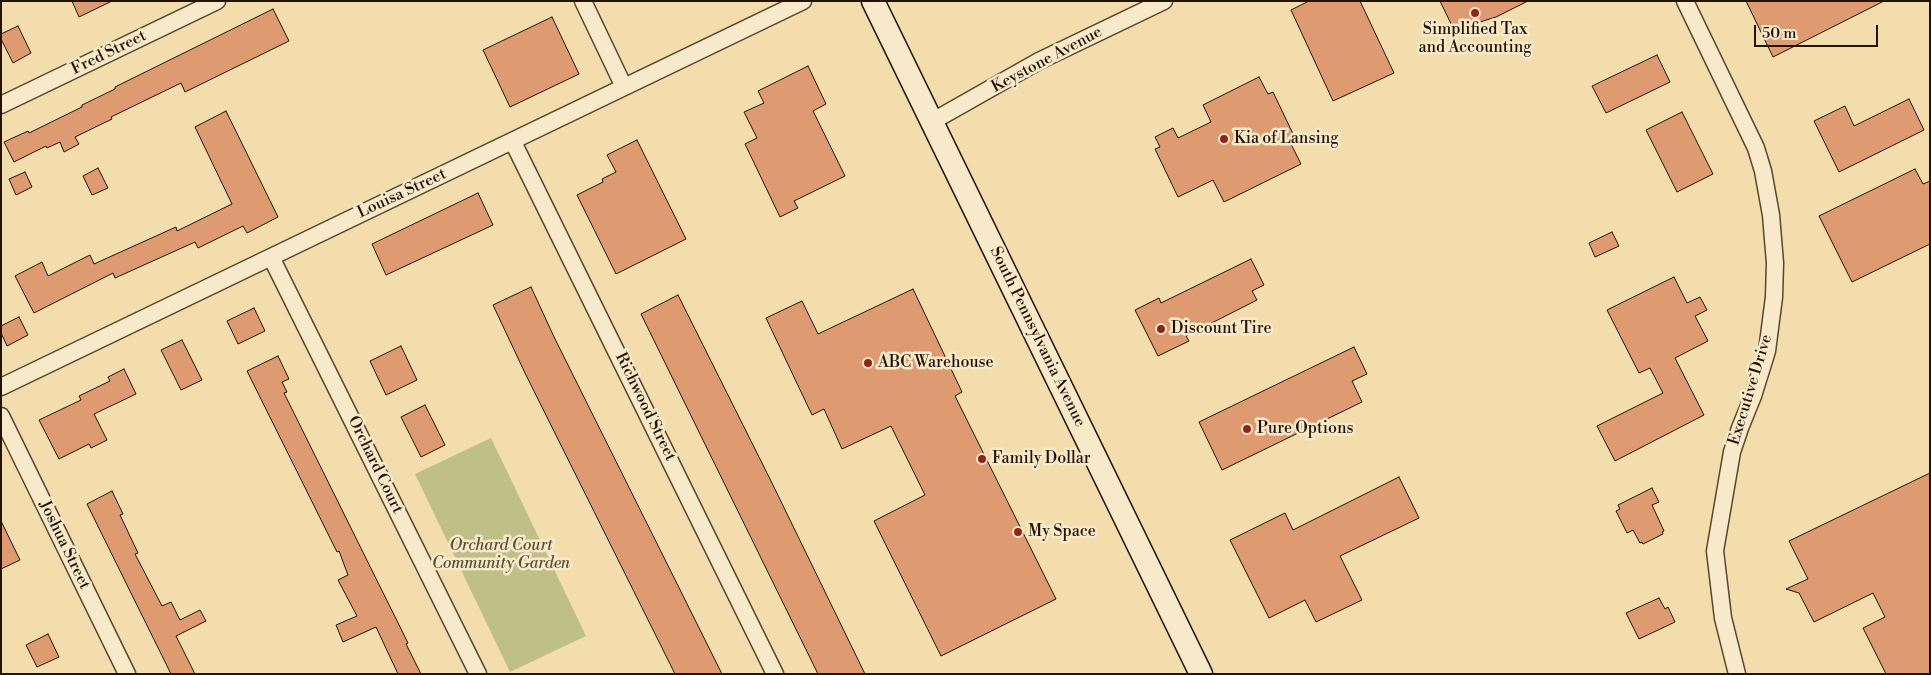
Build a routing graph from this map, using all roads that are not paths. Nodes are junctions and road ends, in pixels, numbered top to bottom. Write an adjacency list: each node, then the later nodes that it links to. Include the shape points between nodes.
1 (217, 1): 8 (street, Fred Street)
2 (583, 1): 7 (street)
3 (803, 1): 7 (street, Louisa Street)
4 (874, 1): 9 (main road, South Pennsylvania Avenue)
5 (1164, 1): 9 (street, Keystone Avenue, via 1039,61)
6 (1685, 1): 18 (street, Executive Drive, via 1756,148 1772,216 1774,296 1766,351 1732,452 1715,551 1723,618)
7 (624, 87): 10 (street, Louisa Street)
8 (1, 105)
9 (932, 121): 17 (main road, South Pennsylvania Avenue)
10 (513, 142): 11 (street, Louisa Street); 16 (street, Richwood Street)
11 (271, 257): 12 (street, Louisa Street); 15 (street, Orchard Court)
12 (1, 387)
13 (1, 416): 14 (street, Joshua Street)
14 (127, 674)
15 (478, 674)
16 (775, 674)
17 (1201, 674)
18 (1737, 674)

